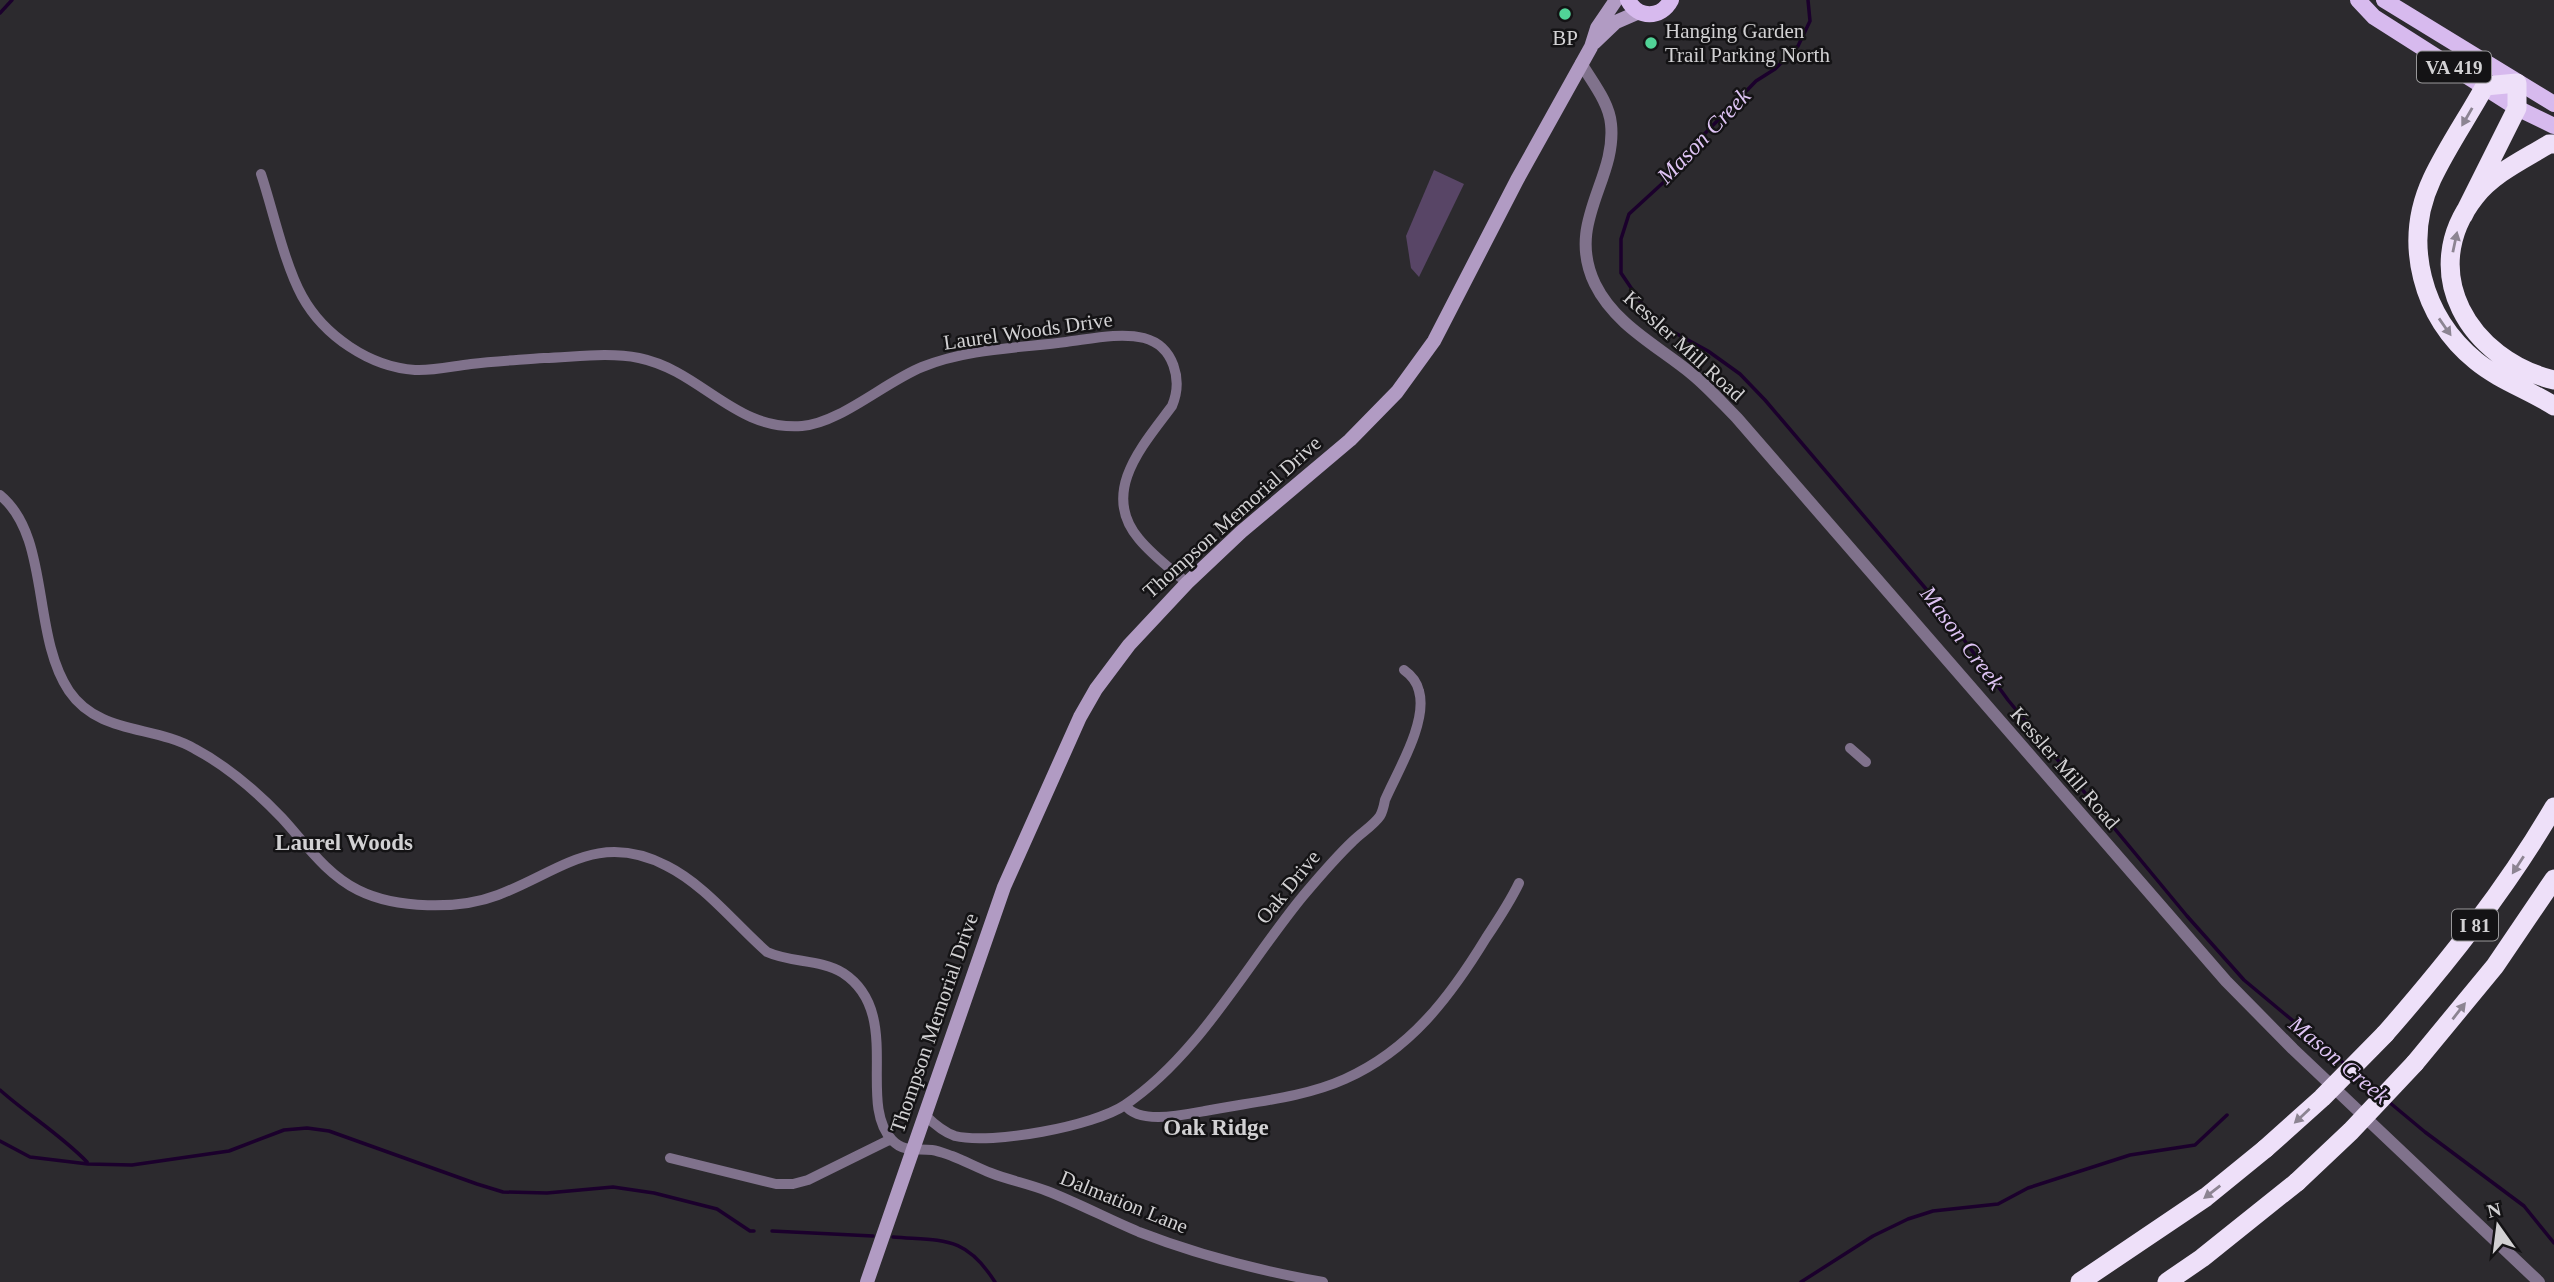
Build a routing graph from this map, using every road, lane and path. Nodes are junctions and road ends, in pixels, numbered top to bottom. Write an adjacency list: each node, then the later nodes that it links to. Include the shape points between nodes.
1 (1616, 0): 7 (main road, Thompson Memorial Drive, via 1597,28)
2 (1628, 0): 6 (main road)
3 (1671, 0): 6 (main road, via 1657,13)
4 (2358, 0): 10 (main road, VA 419, via 2374,17)
5 (2384, 0): 9 (main road, VA 419)
6 (1640, 12): 7 (main road, Thompson Memorial Drive, via 1616,22)
7 (1591, 47): 8 (main road, Thompson Memorial Drive)
8 (1581, 62): 20 (main road, Thompson Memorial Drive, via 1417,367 1376,416); 36 (street, Kessler Mill Road, via 1611,123 1610,149 1590,209 1586,242 1590,273 1605,300 1627,325 1691,373 1737,418 2226,981)
9 (2517, 83): 10 (highway); 11 (main road, VA 419); 12 (highway)
10 (2485, 86): 12 (main road, VA 419); 18 (highway, one-way to 18, via 2423,203 2418,238 2422,280 2437,317 2461,349 2490,371)
11 (2554, 104)
12 (2517, 108): 13 (main road, VA 419); 16 (highway)
13 (2554, 126)
14 (2554, 144): 16 (highway, via 2495,177)
15 (261, 174): 20 (street, Laurel Woods Drive, via 296,284 312,311 351,348 404,368 627,356 684,374 746,416 779,426 803,426 828,419 905,374 951,358 1086,340 1132,337 1153,342 1174,366 1176,397 1132,462 1124,505 1139,539)
16 (2463, 216): 17 (highway, one-way to 16, via 2504,360 2480,340 2463,315 2451,262)
17 (2554, 380)
18 (2554, 406)
19 (0, 495): 29 (street, via 26,533 48,642 60,675 82,707 112,724 166,736 198,750 256,792 336,876 374,897 431,905 485,899 566,862 610,852 633,853 666,865 767,952 835,969 862,991 874,1021 880,1106)
20 (1187, 583): 28 (main road, Thompson Memorial Drive, via 1114,663 1080,717 1004,887)
21 (1404, 670): 27 (street, Oak Drive, via 1419,690 1419,714 1380,816 1307,891 1195,1038)
22 (1850, 748): 23 (street)
23 (1866, 762)
24 (2554, 807): 34 (highway, I 81, one-way to 34, bridge, via 2469,934 2385,1034 2322,1098 2196,1205)
25 (2554, 878): 35 (highway, I 81, one-way to 25, bridge, via 2297,1182 2351,1131 2415,1063 2494,965)
26 (1519, 883): 27 (street, via 1437,1010 1390,1054 1344,1080 1189,1114 1142,1117)
27 (1125, 1105): 28 (street, Oak Drive, via 1101,1118 987,1138 955,1136)
28 (925, 1115): 30 (main road, Thompson Memorial Drive)
29 (891, 1139): 30 (street, Dalmation Lane); 31 (street, via 793,1184 776,1184)
30 (913, 1150): 32 (main road, Thompson Memorial Drive); 33 (street, Dalmation Lane, via 953,1156 1184,1247)
31 (670, 1158)
32 (867, 1282)
33 (1323, 1282)
34 (2080, 1282)
35 (2167, 1282)
36 (2539, 1282)

